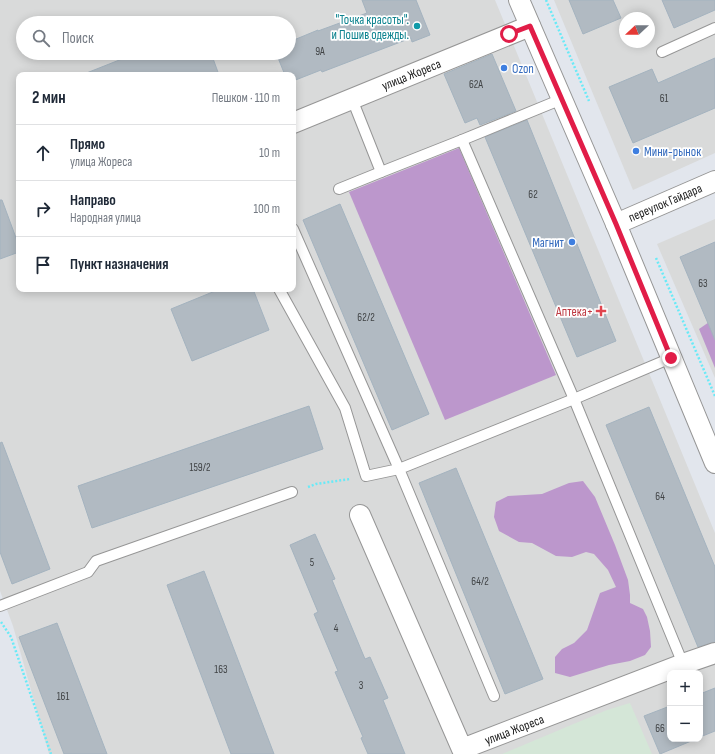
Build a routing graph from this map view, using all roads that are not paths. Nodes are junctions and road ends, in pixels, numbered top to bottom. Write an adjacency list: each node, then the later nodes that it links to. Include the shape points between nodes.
1 (519, 0): 2 (street)
2 (530, 26): 5 (street, улица Жореса); 6 (street)
3 (715, 28): 4 (lane)
4 (662, 52)
5 (352, 99): 7 (street, улица Жореса); 9 (lane)
6 (562, 99): 8 (lane); 12 (street)
7 (296, 122)
8 (462, 140): 9 (lane); 16 (lane)
9 (381, 172): 11 (lane)
10 (715, 181): 12 (street, переулок Гайдара)
11 (339, 189)
12 (616, 224): 15 (street)
13 (296, 236): 18 (lane)
14 (281, 292): 18 (lane, via 345,408 366,476)
15 (671, 358): 16 (lane); 17 (street)
16 (574, 399): 18 (lane); 23 (lane)
17 (715, 463)
18 (399, 469): 24 (lane)
19 (292, 492): 21 (lane, via 96,561 88,572)
20 (360, 515): 23 (street, улица Жореса, via 462,749)
21 (0, 606)
22 (715, 653): 23 (street, улица Жореса)
23 (683, 664)
24 (494, 696)

